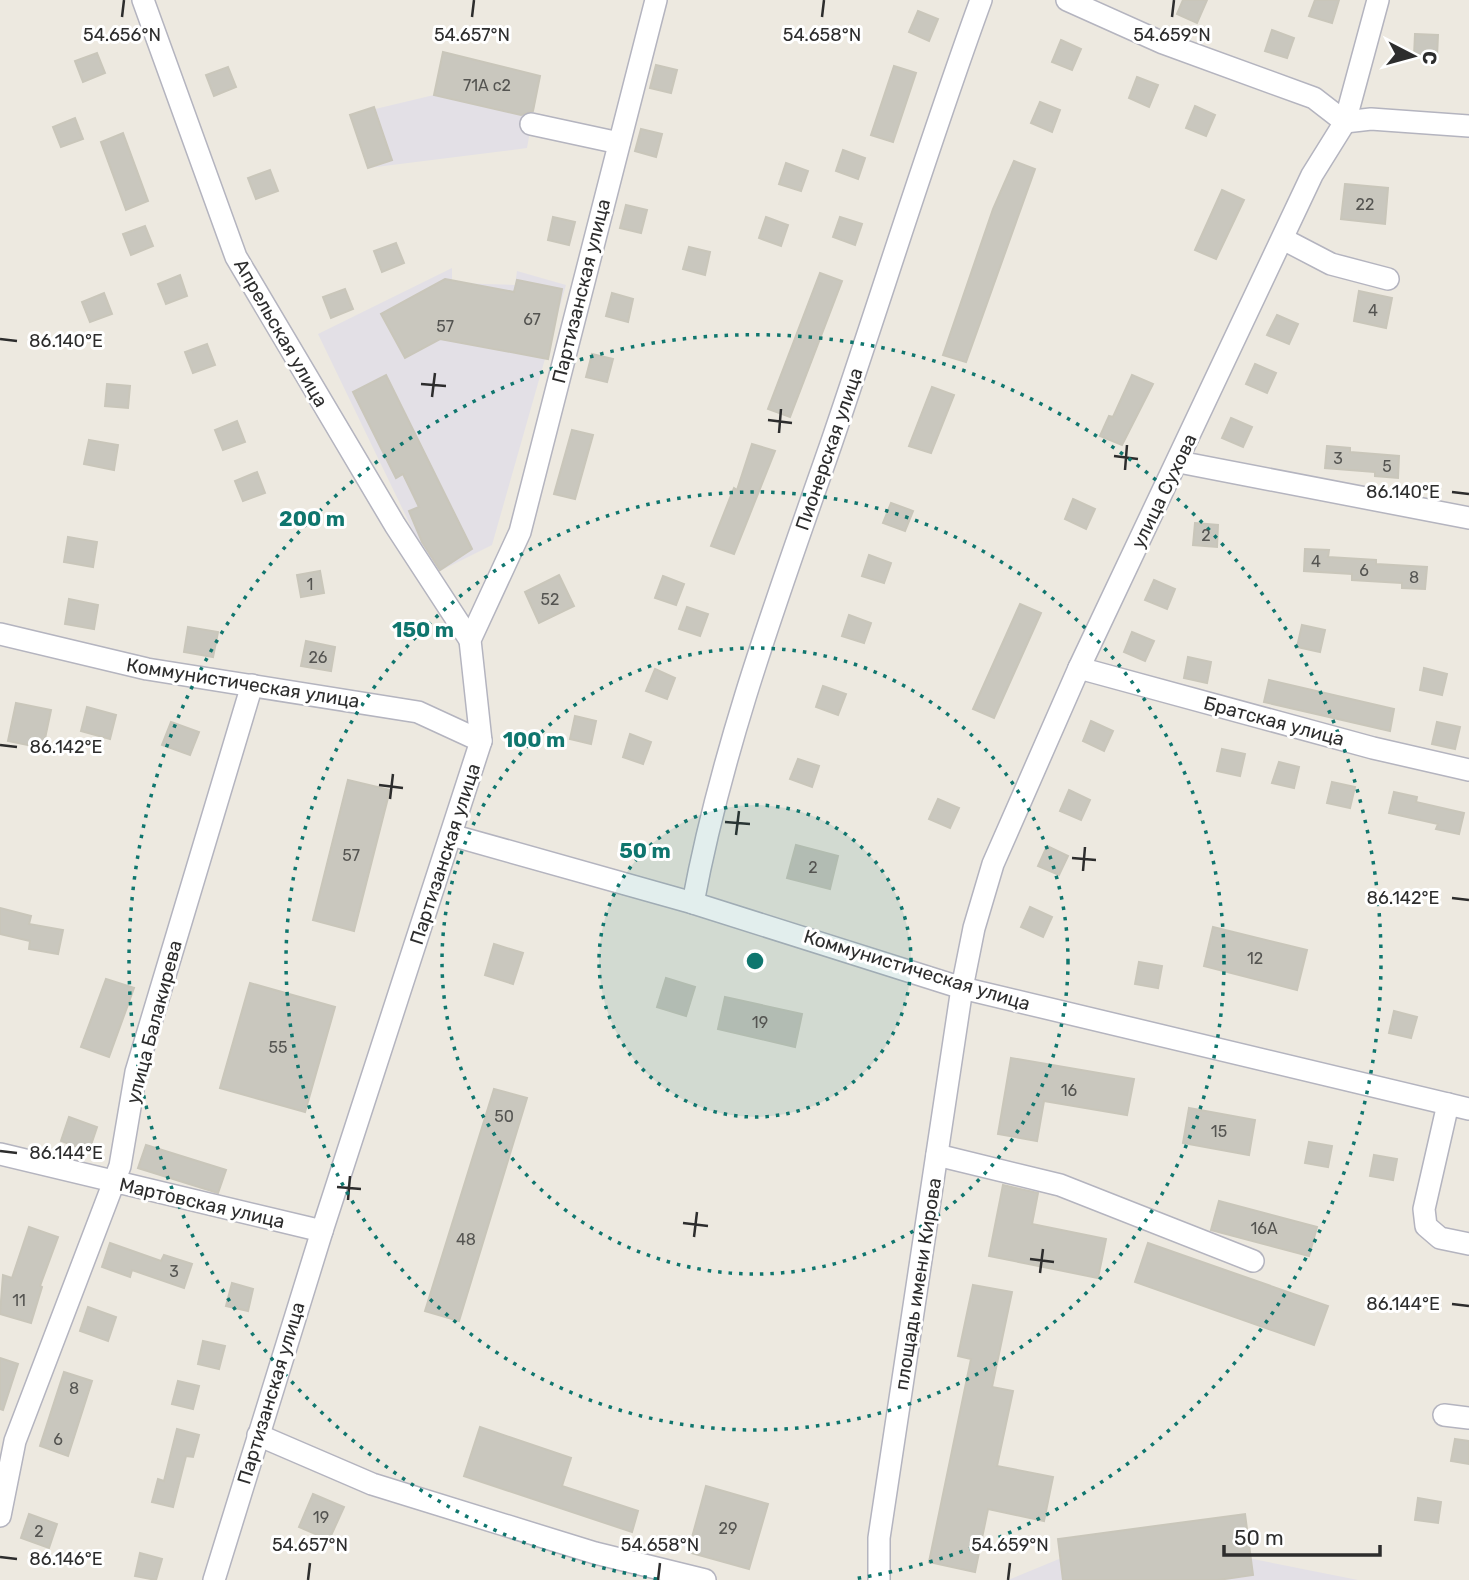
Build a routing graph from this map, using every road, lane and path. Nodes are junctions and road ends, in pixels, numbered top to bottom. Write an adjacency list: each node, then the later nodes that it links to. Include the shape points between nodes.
1 (143, 0): 15 (street, Апрельская улица, via 236,257 395,525)
2 (656, 0): 9 (street, Партизанская улица)
3 (981, 0): 21 (street, Пионерская улица, via 781,587 708,822)
4 (1067, 0): 6 (street, via 1163,43 1314,98)
5 (1378, 0): 6 (street, улица Сухова)
6 (1345, 122): 8 (street, via 1371,119); 10 (street, улица Сухова, via 1312,175)
7 (531, 124): 9 (street)
8 (1469, 126)
9 (619, 143): 15 (street, Партизанская улица, via 520,532)
10 (1283, 239): 11 (street, via 1331,264); 12 (street, улица Сухова)
11 (1388, 279)
12 (1179, 462): 13 (street); 16 (street, улица Сухова)
13 (1469, 518)
14 (0, 634): 17 (street, Коммунистическая улица, via 147,669)
15 (470, 640): 18 (street, Партизанская улица)
16 (1079, 668): 19 (street, Братская улица); 22 (street, улица Сухова, via 993,864)
17 (252, 685): 18 (street, Коммунистическая улица, via 418,712); 26 (street, улица Балакирева, via 136,1072)
18 (481, 741): 20 (street, Партизанская улица)
19 (1469, 770)
20 (451, 835): 21 (street, Коммунистическая улица); 27 (street, Партизанская улица)
21 (694, 903): 22 (street, Коммунистическая улица)
22 (962, 988): 23 (street, Коммунистическая улица); 25 (street, площадь имени Кирова)
23 (1459, 1107): 28 (street, via 1423,1209 1426,1226 1440,1238)
24 (0, 1154): 26 (street, Мартовская улица)
25 (937, 1155): 29 (street, via 1060,1185); 36 (street, площадь имени Кирова, via 879,1538)
26 (114, 1182): 27 (street, Мартовская улица); 33 (street, улица Балакирева, via 15,1441)
27 (322, 1231): 32 (street, Партизанская улица)
28 (1469, 1244)
29 (1253, 1261)
30 (1444, 1415): 31 (street)
31 (1469, 1418)
32 (258, 1435): 34 (street, Партизанская улица); 35 (street, via 372,1484 595,1553)
33 (0, 1516)
34 (214, 1580)
35 (705, 1580)
36 (879, 1580)

